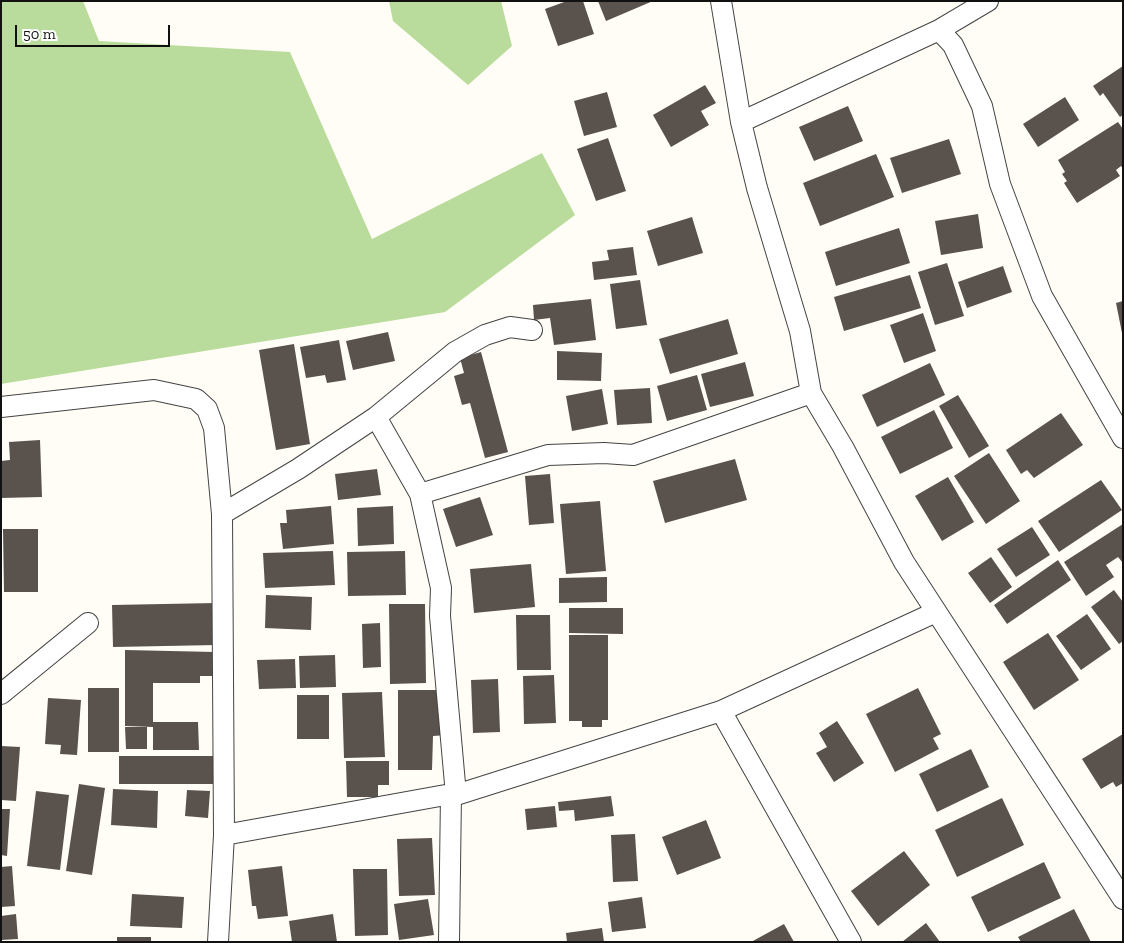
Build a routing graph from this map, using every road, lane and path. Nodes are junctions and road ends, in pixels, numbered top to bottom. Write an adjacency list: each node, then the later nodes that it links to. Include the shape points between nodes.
1 (721, 1): 4 (street)
2 (988, 1): 3 (street)
3 (939, 30): 4 (street); 9 (street, via 952,45 982,106 1000,184 1042,296)
4 (741, 122): 6 (street, via 757,188 800,331)
5 (532, 330): 8 (street, via 510,327 484,335 455,352)
6 (811, 393): 10 (street, via 633,455 548,455); 12 (street, via 904,562)
7 (1, 407): 11 (street, via 154,390 196,400 207,409 214,428)
8 (376, 417): 10 (street); 11 (street)
9 (1123, 438)
10 (420, 494): 16 (street, via 441,588 440,616)
11 (222, 514): 17 (street)
12 (936, 612): 15 (street); 18 (street)
13 (88, 623): 14 (street)
14 (1, 694)
15 (721, 711): 16 (street); 21 (street)
16 (453, 795): 17 (street); 20 (street)
17 (224, 835): 19 (street)
18 (1123, 899)
19 (218, 942)
20 (449, 942)
21 (851, 942)

